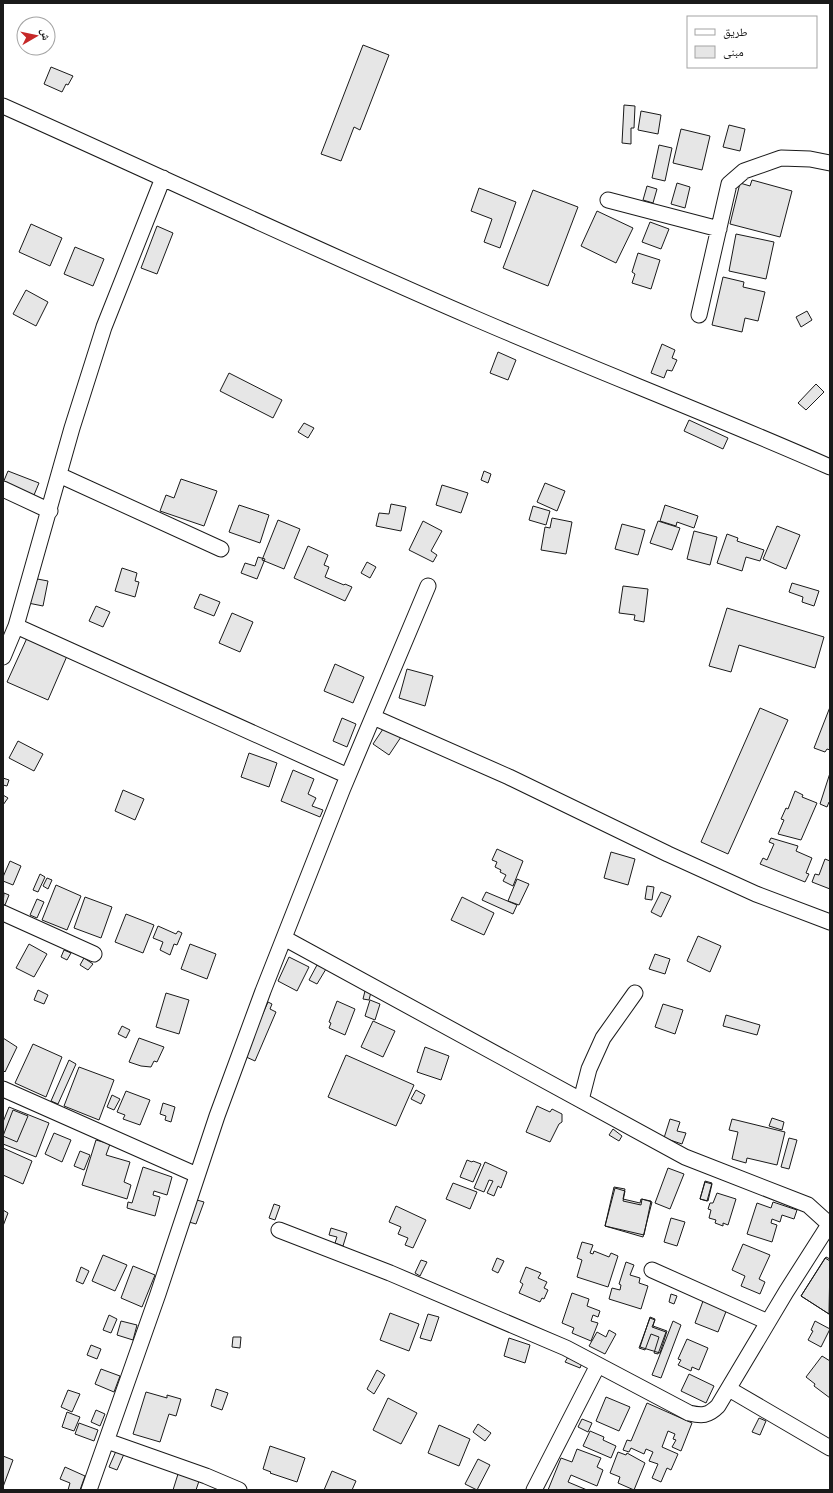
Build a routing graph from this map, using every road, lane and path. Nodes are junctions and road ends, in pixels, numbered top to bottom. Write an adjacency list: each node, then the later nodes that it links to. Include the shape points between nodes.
1 (3, 106): 3 (street)
2 (830, 162): 5 (street, via 780,158 744,171 729,184)
3 (163, 178): 7 (street, via 584,366 685,405); 8 (street, via 104,327)
4 (608, 200): 5 (street)
5 (719, 229): 6 (street)
6 (699, 315)
7 (830, 467)
8 (59, 475): 10 (street); 11 (street)
9 (3, 489): 10 (street)
10 (50, 511): 13 (street)
11 (221, 549)
12 (428, 586): 15 (street)
13 (16, 626): 14 (street); 16 (street)
14 (3, 657)
15 (373, 717): 16 (street); 18 (street, via 509,777 756,894)
16 (348, 776): 19 (street)
17 (3, 913): 20 (street)
18 (830, 922)
19 (284, 938): 23 (street); 24 (street, via 216,1116)
20 (94, 954)
21 (635, 993): 23 (street, via 603,1038 589,1068)
22 (3, 1089): 24 (street)
23 (581, 1100): 25 (street, via 685,1157 808,1205)
24 (197, 1175): 31 (street)
25 (830, 1224): 28 (street)
26 (279, 1230): 29 (street, via 390,1273 566,1348)
27 (652, 1270): 28 (street)
28 (768, 1322): 30 (street)
29 (598, 1365): 30 (street, via 697,1415 705,1416 712,1412); 35 (street)
30 (729, 1389): 32 (street)
31 (107, 1441): 33 (street); 34 (street)
32 (830, 1448)
33 (89, 1490)
34 (239, 1490)
35 (534, 1490)

